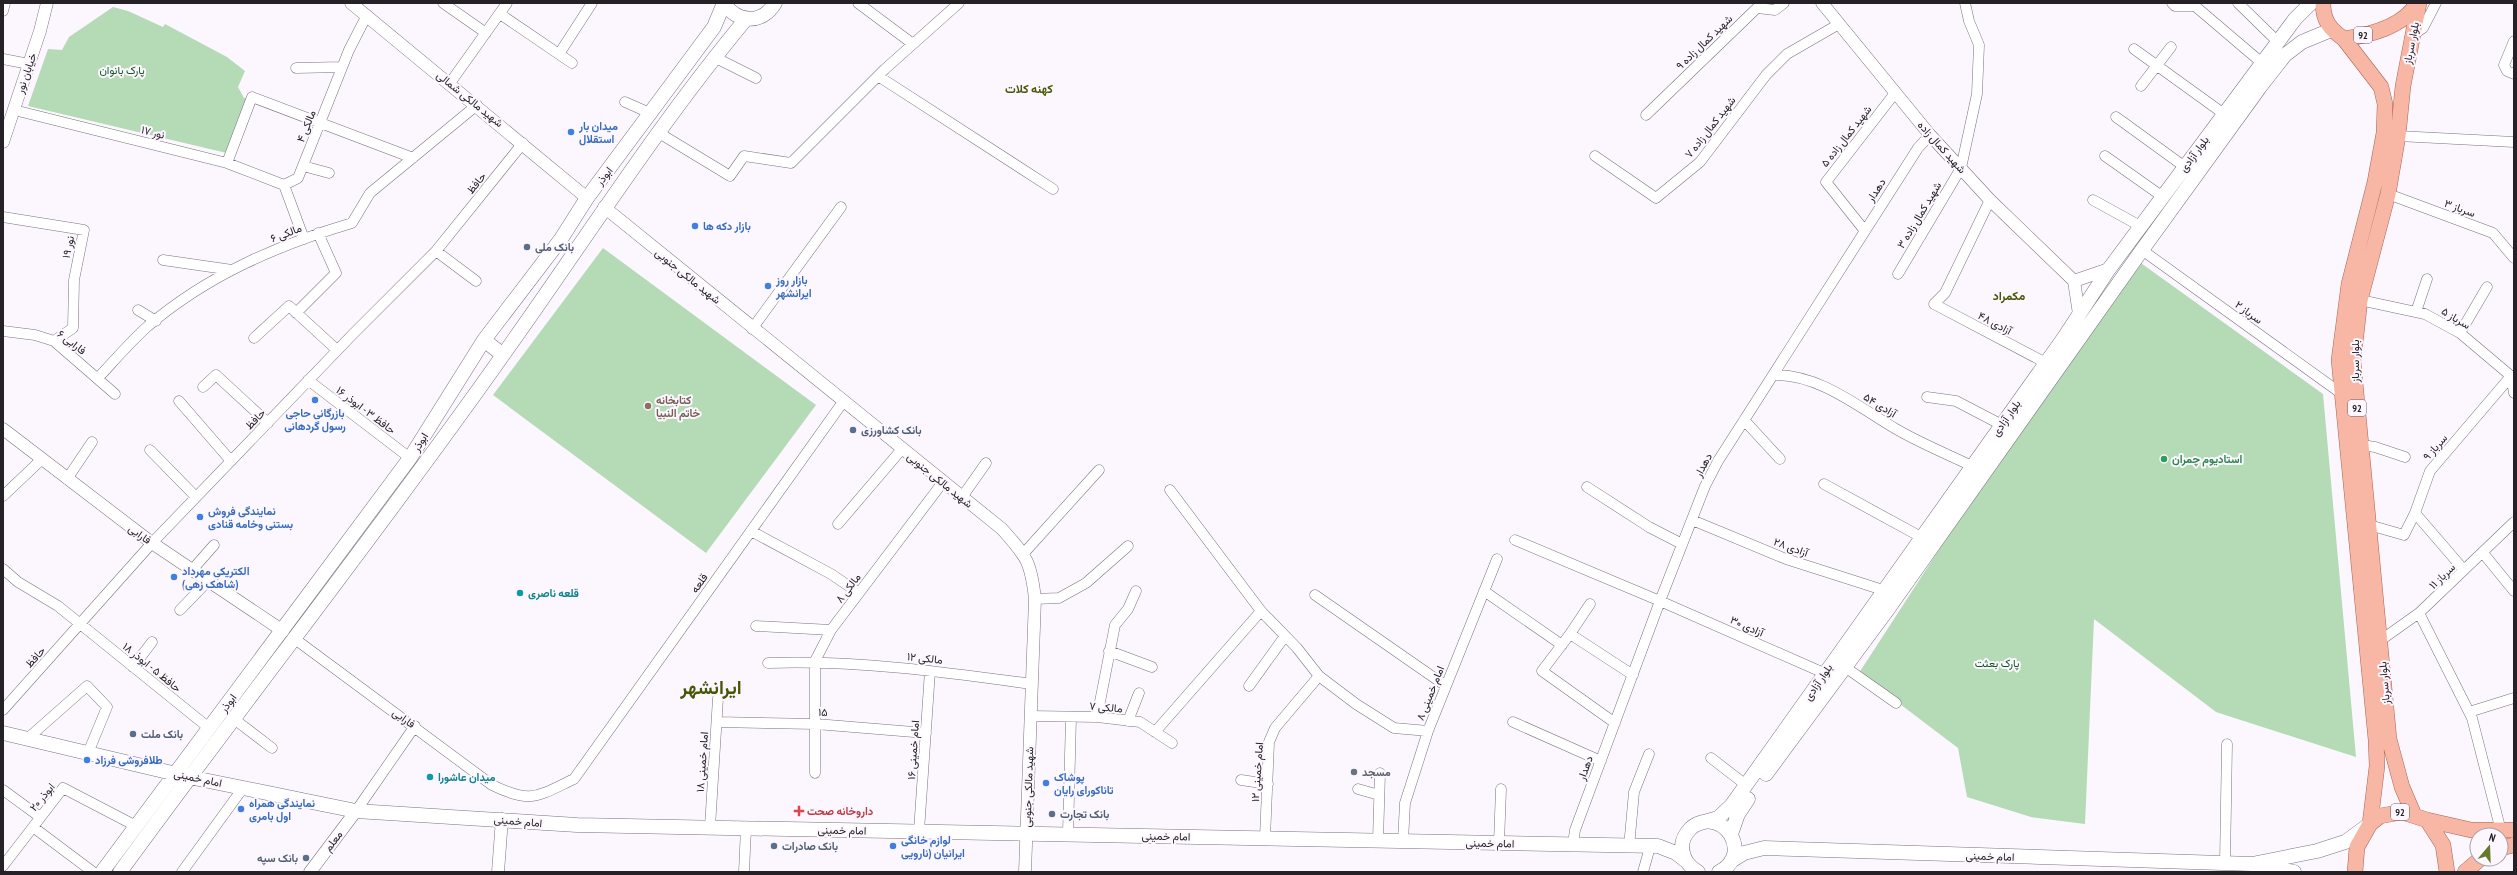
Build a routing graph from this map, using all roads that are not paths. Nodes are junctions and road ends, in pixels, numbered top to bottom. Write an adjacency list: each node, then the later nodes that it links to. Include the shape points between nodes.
1 (5, 3): 20 (street)
2 (47, 3): 39 (street, خیابان نور)
3 (351, 3): 22 (street, شهید مالکی شمالی)
4 (443, 3): 26 (street)
5 (508, 3): 21 (street)
6 (592, 3): 34 (street)
7 (724, 3): 23 (main road, via 729,11); 52 (main road, ابوذر, via 714,27)
8 (775, 3): 23 (main road, via 763,16)
9 (858, 3): 31 (street)
10 (959, 3): 31 (street)
11 (1784, 3): 54 (street, شهید کمال زاده ۹, via 1775,10 1757,8)
12 (1822, 3): 24 (street, شهید کمال زاده)
13 (1965, 3): 69 (street, شهید کمال زاده ۳, via 1968,21 1979,45 1977,94)
14 (2172, 3): 38 (street, via 2175,6 2195,6)
15 (2238, 3): 30 (street)
16 (2310, 3): 30 (main road, بلوار آزادی)
17 (2323, 3): 25 (main road, via 2324,18)
18 (2418, 3): 27 (main road, بلوار سرباز / 92); 28 (main road, 92, via 2412,13 2400,22)
19 (2436, 3): 27 (street, via 2423,28)
20 (3, 11)
21 (500, 14): 26 (street); 34 (street)
22 (367, 15): 41 (street, مالکی ۴); 46 (street, شهید مالکی شمالی)
23 (746, 19): 35 (main road, ابوذر)
24 (1839, 24): 48 (street, شهید کمال زاده); 63 (street, شهید کمال زاده ۷, via 1787,54 1766,75 1700,162 1656,198)
25 (2331, 30): 28 (main road, 92); 85 (main road, بلوار آزادی, via 2302,42 2286,55)
26 (486, 33): 46 (street)
27 (2413, 35): 59 (main road, بلوار سرباز / 92, via 2403,86)
28 (2344, 39): 118 (main road, بلوار سرباز / 92, via 2381,86 2385,104 2384,133 2375,182 2349,284 2342,323 2339,360)
29 (2514, 41): 43 (street, via 2504,65 2507,71)
30 (2278, 42): 38 (main road, بلوار آزادی)
31 (913, 44): 44 (street)
32 (2171, 47): 40 (street)
33 (2134, 49): 40 (street)
34 (559, 54): 37 (street)
35 (714, 57): 45 (street); 57 (main road, ابوذر)
36 (3, 59): 39 (street)
37 (572, 63)
38 (2262, 63): 53 (main road, بلوار آزادی)
39 (29, 64): 51 (street, خیابان نور)
40 (2158, 66): 47 (street); 53 (street)
41 (342, 67): 42 (street); 56 (street, مالکی ۴)
42 (296, 68)
43 (2514, 74)
44 (878, 76): 57 (street, via 791,163 744,156 730,176); 72 (street)
45 (756, 78)
46 (450, 83): 50 (street, شهید مالکی شمالی)
47 (2141, 86)
48 (1895, 93): 58 (street, شهید کمال زاده); 82 (street, شهید کمال زاده ۵, via 1826,182)
49 (625, 102): 52 (street)
50 (477, 105): 62 (street, شهید مالکی شمالی); 65 (street, مالکی ۶)
51 (14, 110): 60 (street, خیابان نور); 66 (street, نور ۱۷)
52 (652, 114): 75 (main road, ابوذر)
53 (2224, 114): 68 (main road, بلوار آزادی)
54 (1646, 115)
55 (2116, 117): 68 (street)
56 (320, 123): 65 (street); 66 (street, via 252,97); 67 (street, مالکی ۴)
57 (659, 133): 78 (main road, ابوذر)
58 (1930, 135): 69 (street, شهید کمال زاده); 82 (street, دهدار, via 1918,148)
59 (2398, 136): 61 (street); 73 (main road, بلوار سرباز / 92)
60 (3, 142)
61 (2514, 142)
62 (523, 143): 75 (street, شهید مالکی شمالی); 86 (street, حافظ)
63 (1595, 156)
64 (2105, 156): 74 (street)
65 (413, 158): 83 (street, مالکی ۶, via 370,193 352,222)
66 (228, 163): 71 (street, نور ۱۷)
67 (303, 166): 70 (street); 71 (street, مالکی ۴, via 298,178)
68 (2185, 167): 74 (main road, بلوار آزادی)
69 (1961, 168): 76 (street, شهید کمال زاده); 91 (street, شهید کمال زاده ۳)
70 (329, 173)
71 (284, 184): 84 (street)
72 (1053, 189)
73 (2388, 194): 87 (street, سرباز ۳, via 2493,233); 96 (main road, بلوار سرباز / 92)
74 (2163, 197): 81 (main road, بلوار آزادی)
75 (587, 198): 107 (main road, ابوذر, via 561,240)
76 (1990, 200): 94 (street, شهید کمال زاده); 110 (street, آزادی ۴۸, via 1945,293 1934,304)
77 (2093, 200): 81 (street)
78 (604, 207): 102 (street, شهید مالکی جنوبی); 109 (main road, ابوذر)
79 (842, 208): 102 (street)
80 (3, 217): 106 (street, نور ۱۹, via 84,230 74,280 73,328)
81 (2142, 227): 89 (main road, بلوار آزادی)
82 (1865, 231): 111 (street, دهدار)
83 (318, 233): 84 (street, مالکی ۶); 99 (street, via 336,272)
84 (304, 239): 90 (street, مالکی ۶)
85 (2142, 250): 118 (street, سرباز ۲); 192 (main road, بلوار آزادی)
86 (436, 251): 93 (street); 108 (street, حافظ)
87 (2514, 258)
88 (163, 260): 90 (street)
89 (2109, 269): 94 (street); 100 (main road, بلوار آزادی)
90 (232, 270): 101 (street, مالکی ۶, via 203,286)
91 (1898, 274)
92 (2427, 279): 98 (street)
93 (476, 280)
94 (2074, 281): 100 (street)
95 (2487, 287): 104 (street)
96 (2360, 300): 98 (street, سرباز ۵); 127 (main road, بلوار سرباز / 92, via 2353,361)
97 (138, 310): 101 (street)
98 (2416, 312): 104 (street, سرباز ۵, via 2425,314)
99 (296, 313): 105 (street, via 288,306); 108 (street)
100 (2079, 314): 110 (main road, بلوار آزادی)
101 (156, 321): 113 (street, مالکی ۶)
102 (752, 329): 121 (street, شهید مالکی جنوبی)
103 (3, 331): 106 (street, فارابی ۶, via 35,334)
104 (2460, 333): 112 (street, سرباز ۵)
105 (254, 338)
106 (54, 340): 113 (street, فارابی ۶)
107 (484, 340): 109 (main road); 131 (main road, ابوذر)
108 (337, 350): 114 (street, حافظ)
109 (503, 355): 183 (main road, ابوذر)
110 (2046, 363): 124 (main road, بلوار آزادی)
111 (1773, 375): 122 (street, دهدار); 136 (street, آزادی ۵۴, via 1792,375 1814,381 1898,430)
112 (2511, 376): 116 (street); 146 (street, سرباز ۹, via 2430,471)
113 (98, 378): 117 (street, فارابی ۶)
114 (308, 380): 123 (street, حافظ); 131 (street, حافظ ۳ - ابوذر ۱۶)
115 (203, 387): 123 (street, via 216,375)
116 (2514, 393)
117 (116, 394)
118 (2342, 394): 246 (main road, بلوار سرباز / 92, via 2376,740 2377,766)
119 (1927, 397): 124 (street, via 1956,402)
120 (179, 401): 134 (street)
121 (844, 402): 128 (street, شهید مالکی جنوبی); 151 (street, قلعه)
122 (1744, 420): 132 (street); 147 (street, دهدار, via 1718,461)
123 (268, 423): 134 (street, حافظ)
124 (2002, 425): 136 (main road, بلوار آزادی)
125 (3, 429): 133 (street, فارابی)
126 (92, 442): 138 (street)
127 (2361, 445): 130 (street); 150 (main road, بلوار سرباز / 92)
128 (902, 449): 139 (street, شهید مالکی جنوبی); 149 (street)
129 (150, 450): 144 (street)
130 (2405, 457)
131 (410, 458): 180 (main road, ابوذر)
132 (1780, 459)
133 (41, 460): 138 (street, فارابی); 143 (street)
134 (232, 460): 144 (street, حافظ)
135 (986, 463): 145 (street)
136 (1972, 466): 152 (main road, بلوار آزادی)
137 (1099, 470): 158 (street)
138 (66, 479): 154 (street, فارابی)
139 (943, 482): 145 (street, شهید مالکی جنوبی); 169 (street, مالکی ۸)
140 (1824, 484): 152 (street)
141 (1587, 487): 155 (street, via 1649,527)
142 (1170, 490): 175 (street)
143 (3, 496)
144 (196, 497): 154 (street, حافظ)
145 (962, 497): 158 (street, شهید مالکی جنوبی, via 1002,529)
146 (2415, 513): 150 (street, سرباز ۹, via 2404,535); 163 (street)
147 (1692, 520): 155 (street, دهدار); 165 (street, آزادی ۲۸, via 1786,559)
148 (2514, 522): 159 (street, سرباز ۱۱)
149 (838, 524)
150 (2368, 525): 184 (main road, بلوار سرباز / 92)
151 (751, 531): 169 (street, via 818,567); 233 (street, قلعه)
152 (1921, 537): 165 (main road, بلوار آزادی)
153 (1515, 540): 172 (street, آزادی ۳۰)
154 (152, 543): 162 (street, فارابی); 177 (street, حافظ)
155 (1682, 544): 172 (street, دهدار)
156 (214, 545): 162 (street)
157 (1128, 546): 171 (street, via 1086,583 1059,598)
158 (1024, 553): 171 (street, شهید مالکی جنوبی, via 1032,574)
159 (2483, 553): 163 (street, سرباز ۱۱); 168 (street)
160 (1497, 559): 167 (street, امام خمینی ۸)
161 (3, 569): 177 (street, حافظ ۵ - ابوذر ۱۸)
162 (192, 570): 164 (street, فارابی)
163 (2464, 570): 176 (street, سرباز ۱۱)
164 (208, 581): 174 (street); 180 (street, فارابی)
165 (1883, 590): 194 (main road, بلوار آزادی)
166 (1136, 591): 187 (street, via 1128,609 1115,625)
167 (1484, 591): 186 (street); 199 (street, امام خمینی ۸)
168 (2514, 591)
169 (859, 593): 179 (street, مالکی ۸)
170 (1315, 595): 199 (street)
171 (1035, 599): 197 (street, شهید مالکی جنوبی)
172 (1660, 601): 194 (street, آزادی ۳۰); 195 (street, دهدار)
173 (1590, 604): 181 (street)
174 (180, 610)
175 (1261, 611): 182 (street); 218 (street)
176 (2419, 613): 184 (street, سرباز ۱۱); 205 (street)
177 (80, 624): 190 (street, حافظ ۵ - ابوذر ۱۸); 204 (street, حافظ)
178 (756, 626): 179 (street)
179 (831, 630): 188 (street, مالکی ۸)
180 (283, 631): 216 (main road, ابوذر)
181 (1570, 634): 186 (street); 195 (street)
182 (1285, 636): 196 (street); 198 (street)
183 (295, 639): 209 (main road, ابوذر); 215 (street, فارابی)
184 (2381, 640): 244 (main road, بلوار سرباز / 92, via 2389,739 2402,787)
185 (152, 642): 190 (street)
186 (1562, 645): 213 (street, via 1542,671)
187 (1109, 651): 191 (street); 208 (street)
188 (815, 661): 189 (street, مالکی ۱۲); 193 (street, مالکی ۱۲); 214 (street, مالکی ۸)
189 (768, 663)
190 (133, 667): 216 (street, حافظ ۵ - ابوذر ۱۸)
191 (1152, 667)
192 (1844, 667): 203 (street); 258 (main road, بلوار آزادی, via 1743,805)
193 (930, 670): 197 (street, مالکی ۱۲); 220 (street, امام خمینی ۱۶)
194 (1824, 674): 236 (main road, بلوار آزادی)
195 (1633, 675): 213 (street, دهدار)
196 (1319, 676): 217 (street, via 1394,728); 235 (street, امام خمینی ۱۲, via 1275,728 1269,742)
197 (1032, 684): 206 (street, شهید مالکی جنوبی)
198 (1249, 686)
199 (1446, 686): 217 (street, امام خمینی ۸)
200 (1139, 693): 210 (street)
201 (718, 698): 211 (street, امام خمینی ۱۸)
202 (2514, 698): 205 (street)
203 (1896, 703)
204 (3, 710)
205 (2469, 712): 251 (street)
206 (1031, 716): 207 (street, مالکی ۷); 255 (street, شهید مالکی جنوبی)
207 (1071, 717): 208 (street, مالکی ۷); 256 (street)
208 (1098, 717): 210 (street, مالکی ۷)
209 (234, 719): 224 (street); 232 (main road, ابوذر)
210 (1128, 720): 218 (street, مالکی ۷, via 1140,722)
211 (717, 722): 214 (street, ۱۵); 249 (street, امام خمینی ۱۸)
212 (1514, 722): 228 (street)
213 (1615, 723): 228 (street, دهدار)
214 (816, 724): 220 (street, ۱۵); 230 (street, مالکی ۸)
215 (415, 726): 233 (street, فارابی, via 492,785 514,795 538,796); 242 (street)
216 (208, 728): 229 (main road, ابوذر)
217 (1428, 731): 260 (street, امام خمینی ۸, via 1404,803)
218 (1155, 732): 222 (street, مالکی ۷)
219 (3, 733): 221 (main road, امام خمینی)
220 (926, 733): 254 (street, امام خمینی ۱۶)
221 (26, 739): 225 (main road, امام خمینی); 225 (street, via 87,686 108,707)
222 (1172, 743)
223 (2227, 744): 269 (street)
224 (272, 748)
225 (88, 753): 229 (main road, امام خمینی)
226 (1649, 754): 263 (street, via 1634,792)
227 (1711, 758): 236 (street)
228 (1601, 761): 262 (street, دهدار, via 1575,830)
229 (174, 773): 232 (main road, امام خمینی); 247 (main road, ابوذر)
230 (815, 773)
231 (1380, 773): 241 (street)
232 (189, 777): 237 (main road, امام خمینی); 273 (main road, ابوذر)
233 (574, 779)
234 (1240, 780): 235 (street)
235 (1268, 784): 257 (street, امام خمینی ۱۲)
236 (1746, 785): 250 (main road, بلوار آزادی, via 1732,806 1722,814)
237 (243, 788): 242 (main road, امام خمینی); 274 (street)
238 (1358, 789): 241 (street)
239 (1501, 789): 261 (street)
240 (3, 790): 243 (street)
241 (1379, 795): 259 (street)
242 (356, 811): 245 (main road, امام خمینی); 275 (street, معلم)
243 (40, 817): 247 (street, ابوذر ۲۰, via 63,788); 248 (street, ابوذر ۲۰)
244 (2421, 818): 246 (main road, 92, via 2391,812); 253 (main road, 92); 283 (main road, 92, via 2443,845)
245 (502, 819): 249 (main road, امام خمینی, via 577,825); 276 (street)
246 (2370, 824): 270 (main road, via 2345,842); 282 (main road, 92, via 2357,847)
247 (136, 826): 272 (main road, ابوذر)
248 (33, 827): 267 (street, ابوذر ۲۰); 271 (street)
249 (710, 827): 252 (main road, امام خمینی)
250 (1693, 827): 258 (main road, via 1712,822 1726,828); 264 (main road, بلوار آزادی); 266 (main road, via 1682,844)
251 (2506, 827)
252 (746, 828): 254 (main road, امام خمینی); 277 (street)
253 (2469, 830)
254 (919, 831): 255 (main road, امام خمینی)
255 (1026, 832): 256 (main road, امام خمینی); 278 (street, شهید مالکی جنوبی)
256 (1068, 833): 257 (main road, امام خمینی)
257 (1265, 838): 259 (main road, امام خمینی)
258 (1732, 838): 265 (main road, via 1747,846); 268 (main road, بلوار آزادی, via 1735,849)
259 (1378, 840): 260 (main road, امام خمینی)
260 (1403, 841): 261 (main road, امام خمینی)
261 (1499, 843): 262 (main road, امام خمینی)
262 (1573, 844): 263 (main road, امام خمینی)
263 (1629, 847): 264 (main road, امام خمینی)
264 (1654, 847): 266 (main road, امام خمینی, via 1676,853); 279 (street)
265 (1764, 848): 268 (main road, امام خمینی, via 1744,853); 269 (main road, امام خمینی)
266 (1686, 861): 280 (main road, امام خمینی)
267 (3, 866)
268 (1727, 867)
269 (2227, 868): 270 (main road, امام خمینی)
270 (2248, 868): 281 (main road)
271 (93, 872)
272 (102, 872)
273 (120, 872)
274 (182, 872)
275 (310, 872)
276 (498, 872)
277 (744, 872)
278 (1025, 872)
279 (1643, 872)
280 (1698, 872)
281 (2294, 872)
282 (2355, 872)
283 (2447, 872)

